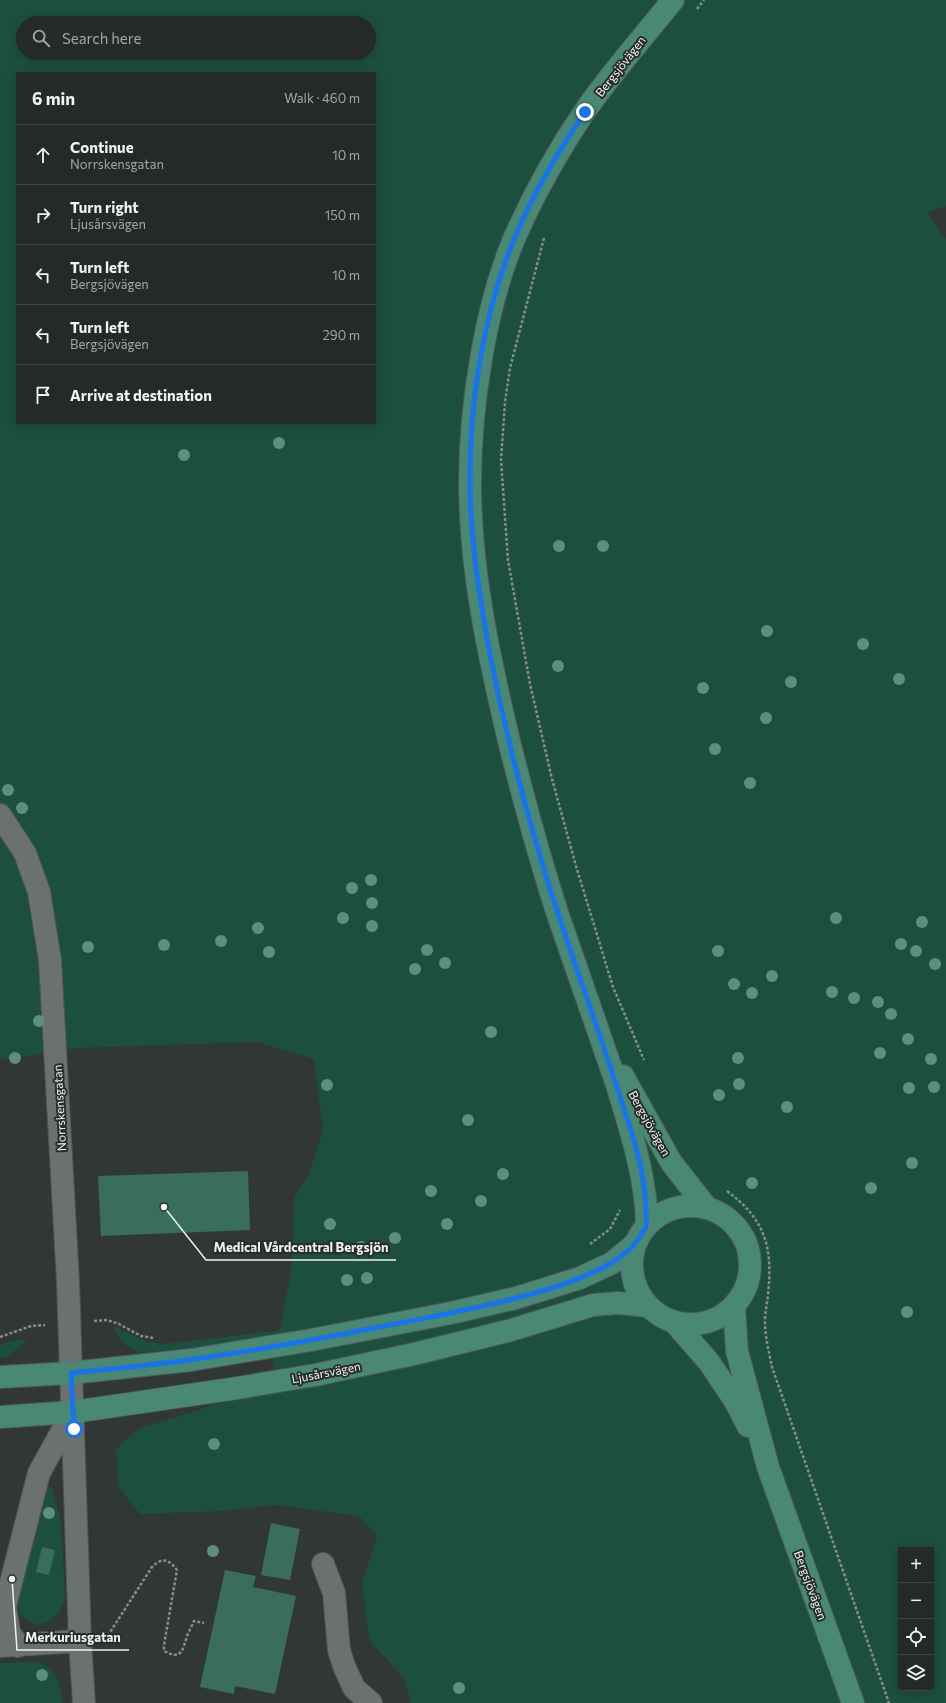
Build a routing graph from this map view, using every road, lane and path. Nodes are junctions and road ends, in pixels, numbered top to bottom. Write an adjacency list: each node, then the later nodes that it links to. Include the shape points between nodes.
1 (673, 0): 6 (main road, Bergsjövägen, via 585,112 532,202 508,254 490,315 473,419 470,485 475,559 482,613 500,704 544,871)
2 (704, 0): 3 (path)
3 (695, 11)
4 (544, 235): 7 (path, via 510,368 505,402 501,460 508,560 530,684 552,779 613,987)
5 (0, 815): 17 (street, Norrskensgatan, via 25,853 40,892 50,960)
6 (600, 1033): 10 (main road, Bergsjövägen, via 671,1162); 11 (main road, Bergsjövägen, via 635,1142 646,1201)
7 (644, 1061)
8 (723, 1188): 32 (path, via 741,1202 764,1234 770,1270 765,1321 772,1367)
9 (620, 1208): 13 (path, via 610,1229)
10 (707, 1208): 11 (main road, Bergsjövägen, via 675,1208); 15 (main road, Bergsjövägen, via 718,1212 731,1222 747,1244 749,1277 746,1288)
11 (647, 1225): 12 (main road, Bergsjövägen)
12 (635, 1244): 14 (main road, Bergsjövägen, via 631,1265 632,1276 635,1287); 20 (main road, via 612,1263 580,1278 516,1298 288,1344 191,1360)
13 (588, 1245)
14 (647, 1306): 16 (main road, Bergsjövägen, via 659,1316); 22 (main road, Ljusårsvägen, via 618,1303 593,1305 508,1331 315,1375)
15 (734, 1306): 16 (main road, Bergsjövägen, via 726,1314 706,1323); 24 (main road, Bergsjövägen, via 737,1351)
16 (674, 1322): 24 (main road, Bergsjövägen, via 709,1362 735,1401)
17 (69, 1323): 18 (path, via 31,1326); 19 (path, via 107,1320 142,1336); 20 (street, Norrskensgatan)
18 (0, 1337)
19 (159, 1339)
20 (71, 1373): 21 (main road); 22 (street, Norrskensgatan)
21 (0, 1377)
22 (73, 1412): 23 (main road, Ljusårsvägen); 27 (street, via 40,1473 5,1606); 28 (street, Norrskensgatan)
23 (0, 1417)
24 (768, 1467): 31 (main road, Bergsjövägen)
25 (323, 1564): 30 (street, via 334,1593 339,1650 344,1666 354,1688)
26 (204, 1623): 28 (path, via 194,1621 184,1649 178,1654 164,1651 177,1570 171,1562 157,1562 107,1638 100,1644)
27 (9, 1646): 28 (street)
28 (81, 1646): 29 (street, Norrskensgatan)
29 (84, 1703)
30 (372, 1703)
31 (853, 1703)
32 (890, 1703)

